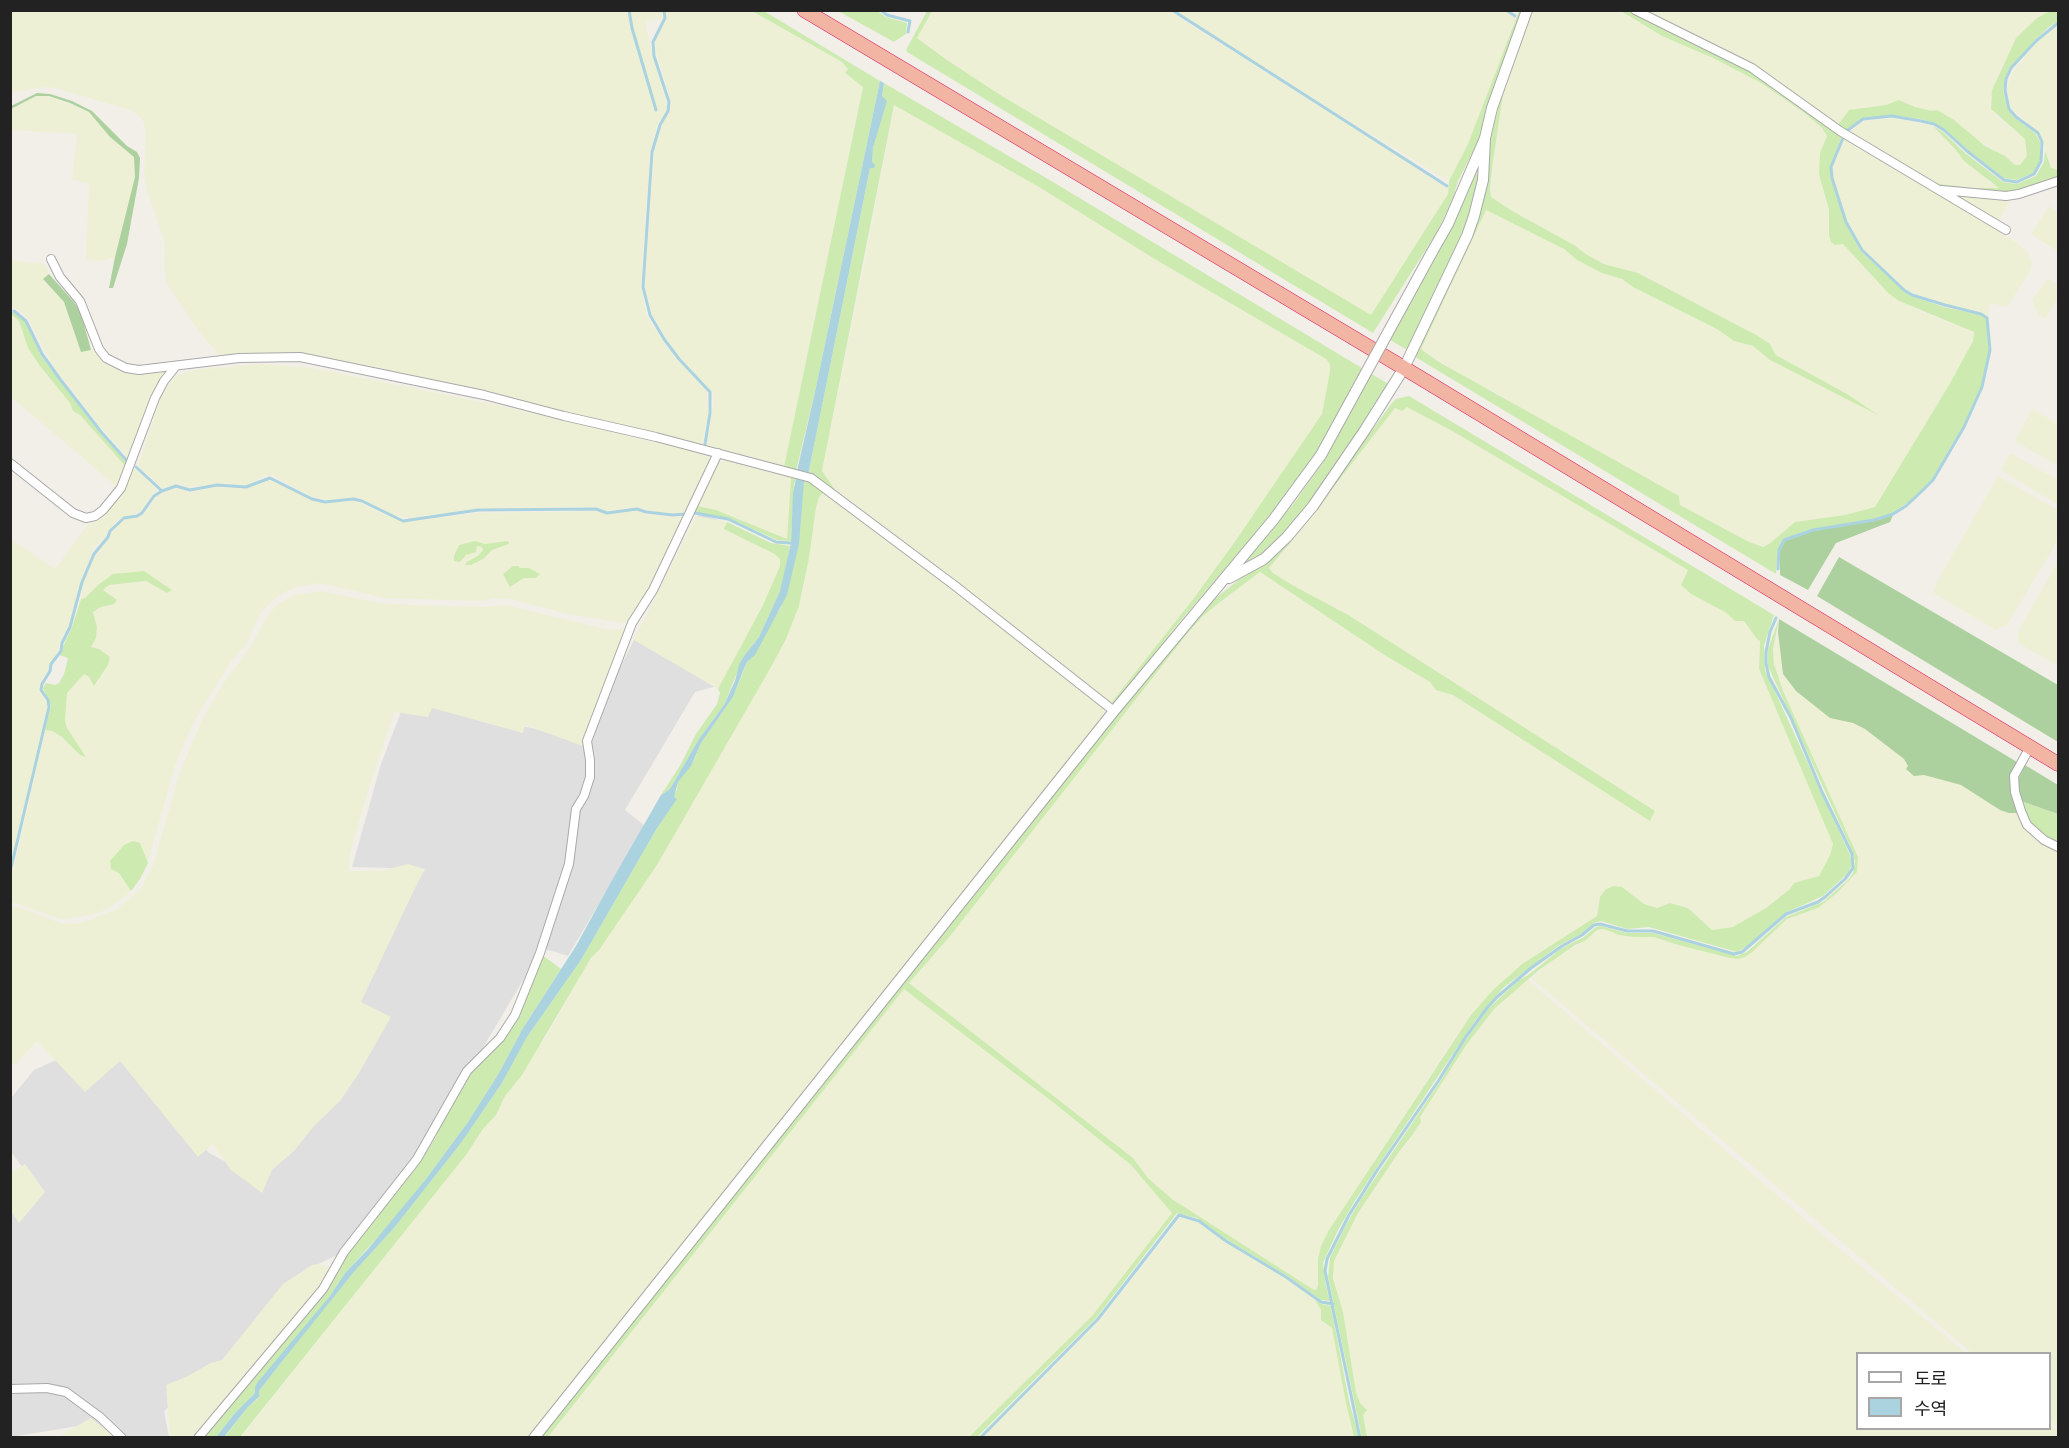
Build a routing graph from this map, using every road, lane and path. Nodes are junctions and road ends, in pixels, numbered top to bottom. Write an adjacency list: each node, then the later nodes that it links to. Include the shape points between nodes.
1 (804, 10): 10 (highway)
2 (1527, 10): 4 (street)
3 (1635, 10): 6 (street, via 1752,68 1840,131)
4 (1485, 138): 10 (street, via 1484,180 1467,236); 13 (street, bridge, via 1448,224 1321,455)
5 (2058, 181): 6 (street, via 2006,196)
6 (1939, 190): 7 (street)
7 (2006, 230)
8 (51, 259): 9 (street, via 80,301 93,338 106,357 116,365 139,370)
9 (176, 366): 11 (street, via 239,358 300,357 484,395); 12 (street, via 155,398 121,488 95,516 86,518 73,513)
10 (1404, 368): 13 (street, via 1359,440 1287,537 1264,559); 15 (highway)
11 (718, 453): 14 (street, via 811,478); 20 (street, via 653,590 632,623 587,741 590,777 576,809 569,864 516,1015 500,1038 466,1071 417,1159 344,1252 323,1289)
12 (10, 463)
13 (1223, 581): 14 (street)
14 (1114, 711): 21 (street)
15 (2030, 747): 16 (highway); 17 (street, via 2014,776 2015,792 2027,825)
16 (2058, 764)
17 (2058, 847)
18 (10, 1389): 19 (street, via 66,1392)
19 (122, 1437)
20 (198, 1437)
21 (534, 1437)

